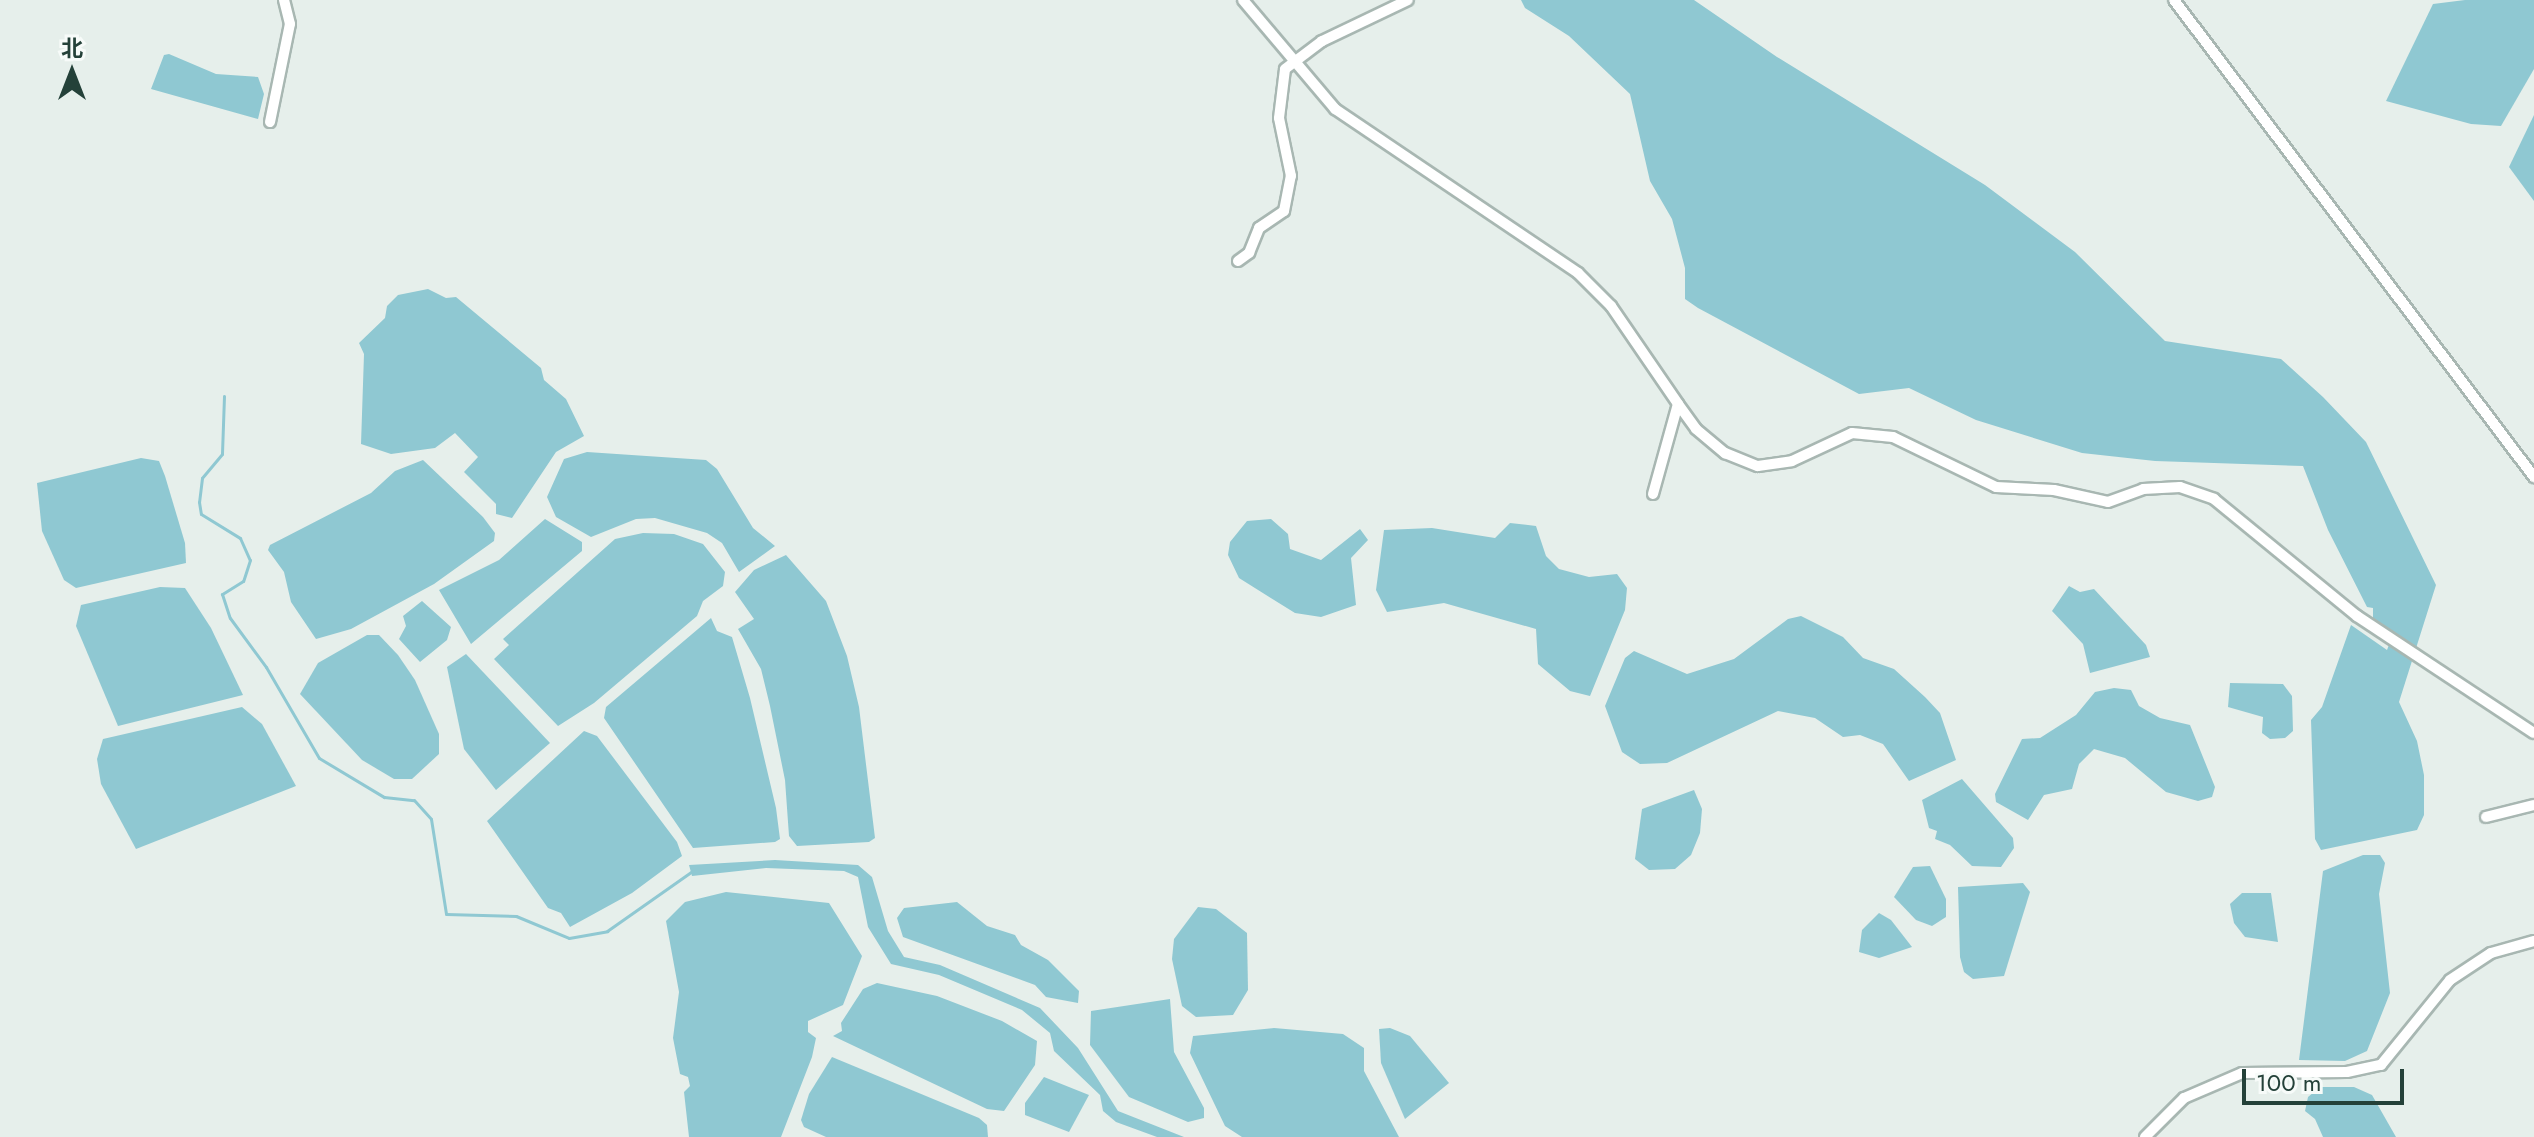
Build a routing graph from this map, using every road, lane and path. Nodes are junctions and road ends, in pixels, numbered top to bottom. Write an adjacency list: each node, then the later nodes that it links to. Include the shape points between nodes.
1 (284, 0): 6 (street, via 290,24)
2 (1243, 0): 5 (street)
3 (1408, 0): 5 (street)
4 (2174, 0): 9 (street)
5 (1293, 59): 7 (street, via 1285,69 1279,118 1291,176 1284,211 1259,228 1249,253); 8 (street, via 1335,109 1578,273 1611,306)
6 (270, 122)
7 (1238, 261)
8 (1678, 404): 10 (street); 11 (street, via 1696,429 1725,453 1758,466 1792,461 1852,433 1893,437 1996,487 2054,490 2108,502 2143,489 2180,487 2214,499 2357,616)
9 (2534, 477)
10 (1653, 494)
11 (2534, 733)
12 (2534, 805): 13 (street)
13 (2486, 817)
14 (2534, 941): 15 (street, via 2491,953 2450,980 2381,1065 2347,1072 2242,1073 2184,1098)
15 (2145, 1137)

